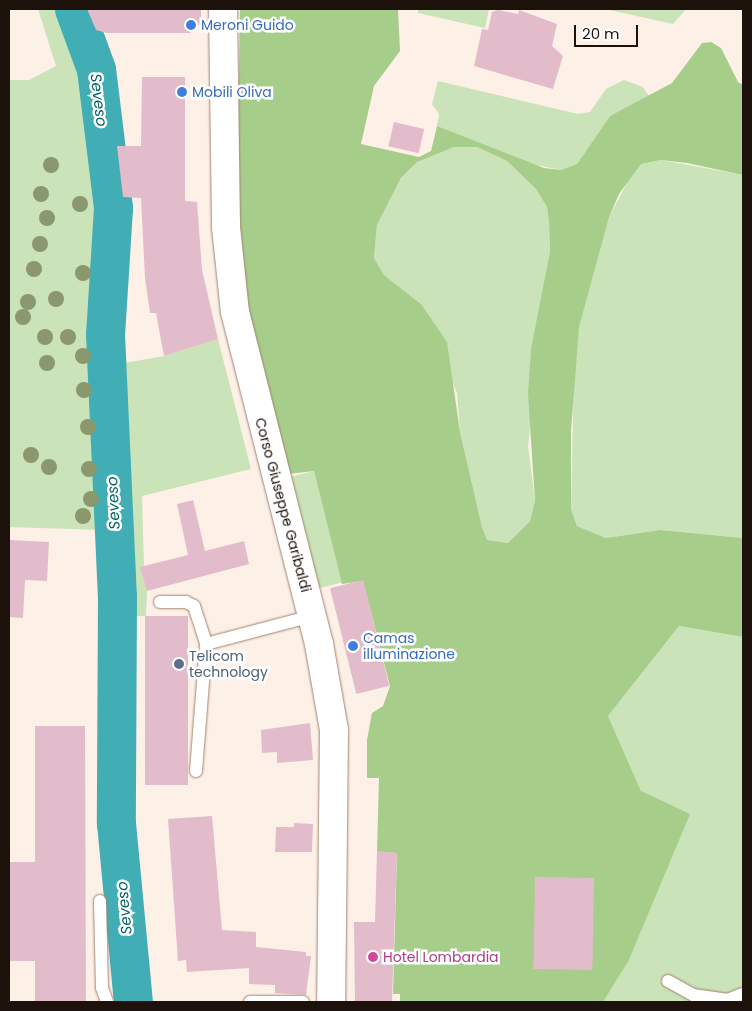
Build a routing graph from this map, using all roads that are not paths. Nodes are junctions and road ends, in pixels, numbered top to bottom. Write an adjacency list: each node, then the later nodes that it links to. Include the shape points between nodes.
1 (224, 9): 3 (main road, Corso Giuseppe Garibaldi, via 228,270 259,411)
2 (160, 602): 4 (lane, via 186,602 194,606)
3 (312, 616): 4 (lane); 12 (main road, Corso Giuseppe Garibaldi, via 334,730)
4 (206, 644): 5 (lane)
5 (196, 771)
6 (100, 901): 9 (lane, via 102,988)
7 (668, 981): 8 (lane, via 693,995 727,1000)
8 (743, 994)
9 (107, 1002)
10 (250, 1002): 11 (lane)
11 (303, 1002)
12 (331, 1002)

